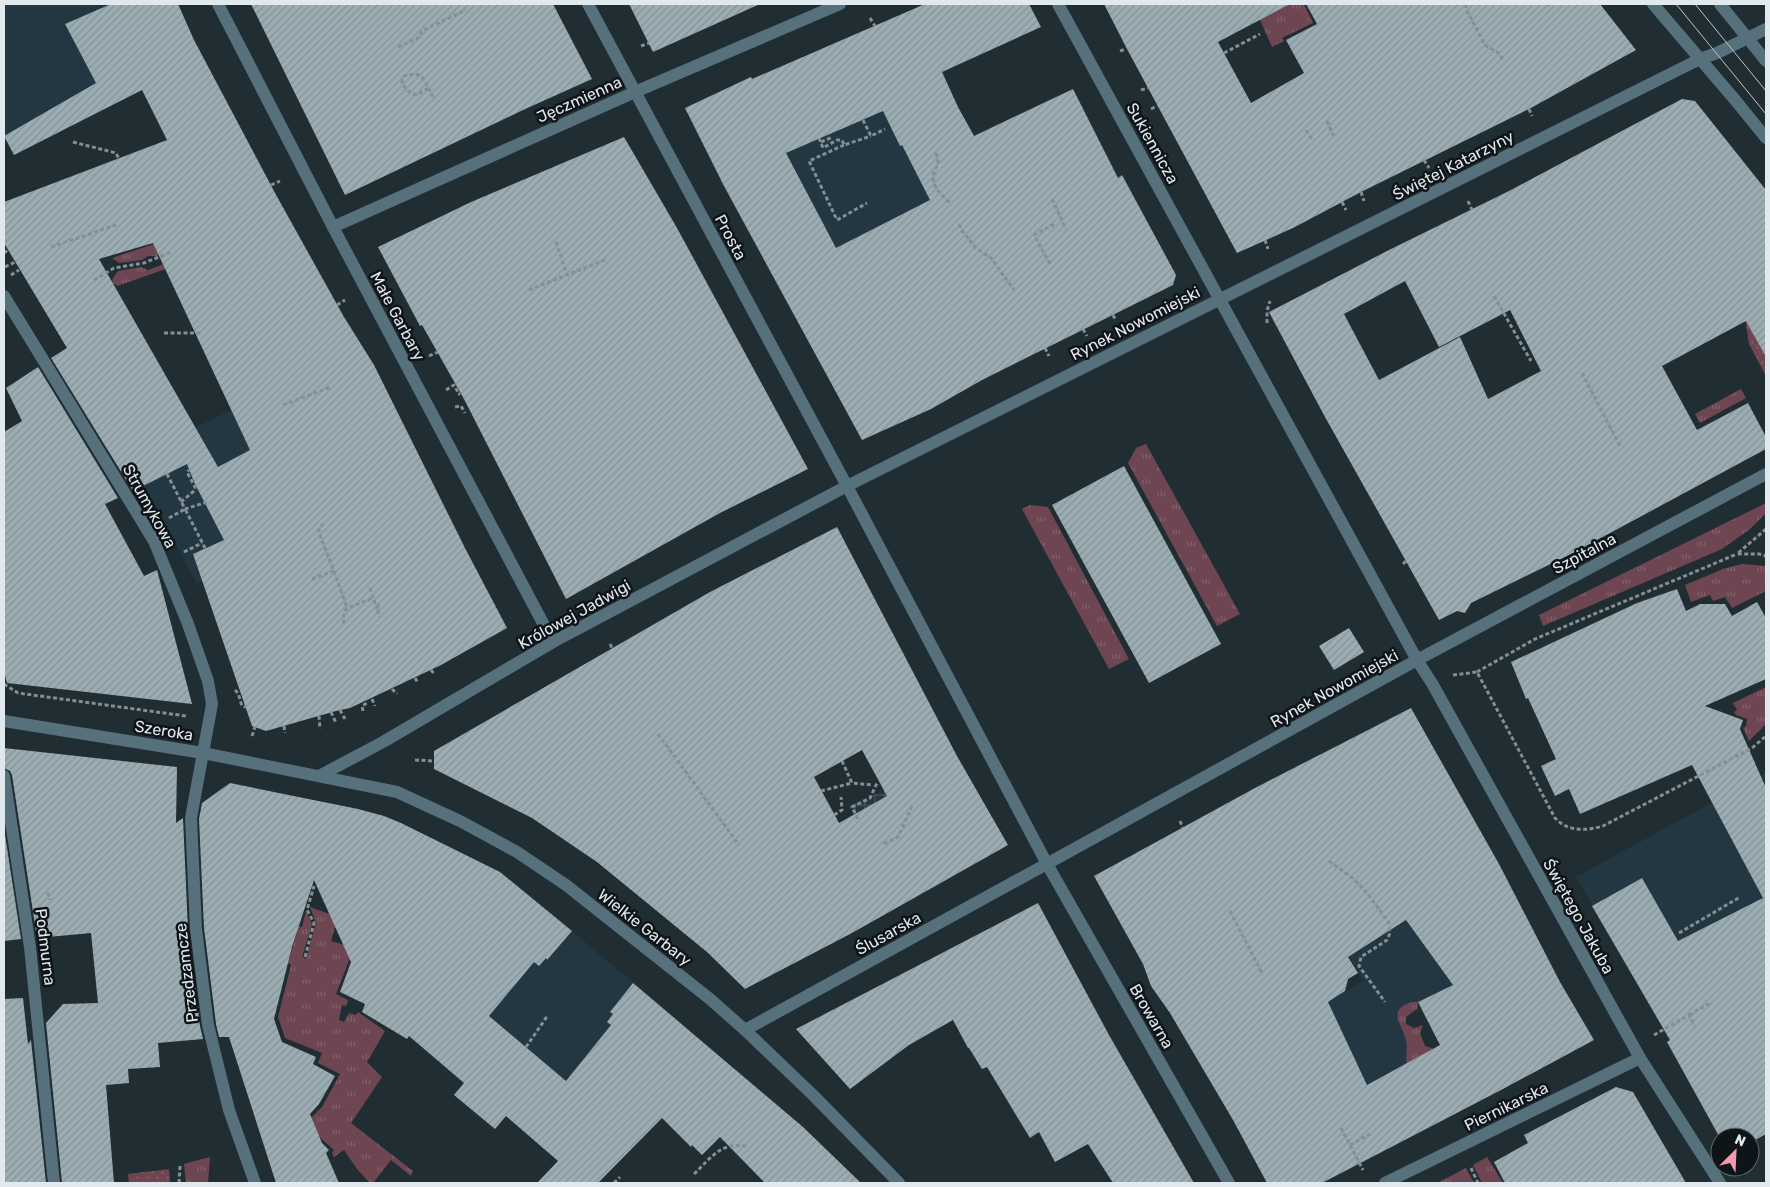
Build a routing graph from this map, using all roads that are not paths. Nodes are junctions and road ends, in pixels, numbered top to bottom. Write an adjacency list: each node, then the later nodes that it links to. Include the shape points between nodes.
1 (218, 4): 13 (street, Małe Garbary)
2 (588, 4): 11 (street, Prosta)
3 (840, 4): 11 (street, Jęczmienna)
4 (1058, 4): 15 (street, Sukiennicza)
5 (1653, 4): 9 (street)
6 (1720, 4): 8 (street)
7 (1766, 29): 8 (street, Świętej Katarzyny)
8 (1748, 37): 9 (street, Świętej Katarzyny); 10 (street)
9 (1700, 59): 12 (street); 15 (street, Świętej Katarzyny)
10 (1766, 61)
11 (635, 92): 13 (street, Jęczmienna); 17 (street, Prosta)
12 (1766, 138)
13 (333, 227): 18 (street, Małe Garbary)
14 (4, 296): 21 (street, Strumykowa, via 154,541 208,681 212,704)
15 (1220, 299): 17 (street, Rynek Nowomiejski); 19 (street, Rynek Nowomiejski)
16 (1766, 474): 19 (street, Szpitalna)
17 (847, 486): 18 (street, Królowej Jadwigi); 24 (street)
18 (553, 642): 23 (street, Królowej Jadwigi)
19 (1417, 660): 24 (street, Rynek Nowomiejski); 26 (street, Świętego Jakuba)
20 (4, 722): 21 (street, Szeroka)
21 (204, 752): 23 (street, Szeroka); 28 (street, Przedzamcze, via 191,818 196,929 205,1009 229,1110)
22 (4, 776): 27 (street, Podmurna, via 30,948)
23 (319, 776): 25 (street, Wielkie Garbary, via 397,792 517,852 558,880)
24 (1047, 864): 25 (street, Ślusarska); 30 (street, Browarna)
25 (745, 1030): 29 (street, Wielkie Garbary)
26 (1640, 1058): 31 (street, Piernikarska); 32 (street, Świętego Jakuba)
27 (54, 1183)
28 (254, 1183)
29 (899, 1183)
30 (1229, 1183)
31 (1385, 1183)
32 (1720, 1183)

